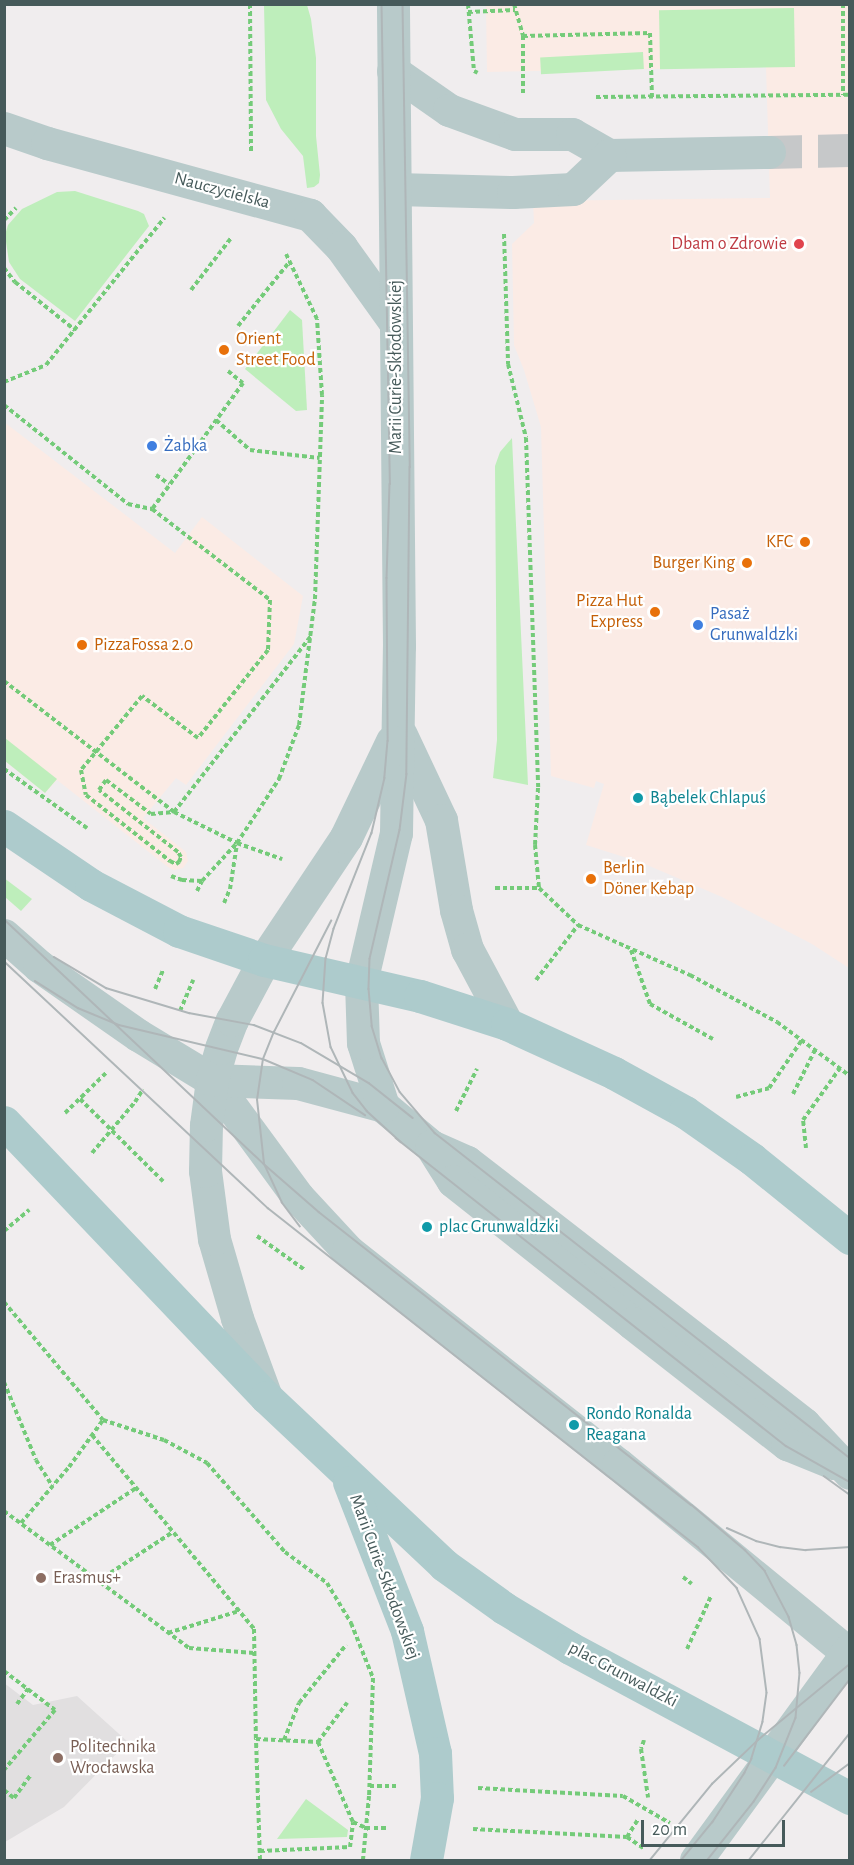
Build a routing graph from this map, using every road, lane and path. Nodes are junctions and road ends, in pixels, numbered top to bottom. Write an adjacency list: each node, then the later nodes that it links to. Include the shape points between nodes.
1 (250, 4): 17 (path)
2 (393, 4): 9 (street, Marii Curie-Skłodowskiej)
3 (468, 4): 7 (path)
4 (514, 4): 6 (path)
5 (843, 4): 11 (path)
6 (515, 10): 7 (path); 8 (path)
7 (468, 12): 10 (path, via 474,71)
8 (523, 36): 13 (path, via 523,96); 15 (path, via 650,33)
9 (393, 71): 19 (street, via 449,110 515,134 572,134); 20 (street, Marii Curie-Skłodowskiej)
10 (484, 77)
11 (843, 95): 12 (path); 15 (path)
12 (849, 95)
13 (514, 96)
14 (593, 97): 15 (path)
15 (652, 97)
16 (4, 128): 30 (street, Nauczycielska, via 310,215 341,246)
17 (251, 152)
18 (769, 152): 19 (street)
19 (609, 155): 20 (street, via 573,189)
20 (396, 189): 30 (street, Marii Curie-Skłodowskiej)
21 (16, 208): 23 (path)
22 (170, 211): 32 (path)
23 (4, 220)
24 (504, 231): 54 (path, via 508,364 526,438)
25 (235, 234): 29 (path)
26 (285, 251): 27 (path)
27 (290, 261): 31 (path); 37 (path, via 317,319)
28 (4, 268): 32 (path, via 15,282)
29 (191, 290)
30 (394, 321): 43 (street, Marii Curie-Skłodowskiej)
31 (238, 326)
32 (75, 330): 34 (path, via 46,365)
33 (228, 371): 36 (path, via 243,383)
34 (4, 382)
35 (4, 405): 40 (path, via 128,504)
36 (216, 420): 37 (path, via 250,450); 39 (path)
37 (321, 458): 41 (path)
38 (156, 475): 39 (path)
39 (169, 484): 40 (path)
40 (152, 508): 44 (path, via 270,600 268,650 198,738 142,696)
41 (311, 636): 46 (path); 49 (path, via 299,725 279,779)
42 (4, 681): 44 (path)
43 (398, 729): 60 (street, Marii Curie-Skłodowskiej, via 346,837); 64 (street, via 396,833); 67 (street, Marii Curie-Skłodowskiej, via 441,820 467,949)
44 (97, 752): 46 (path); 46 (path, via 81,770 86,795 176,864 181,857 177,852 99,790 106,780 151,814)
45 (4, 769): 48 (path)
46 (174, 812): 49 (path)
47 (4, 826): 60 (main road, via 91,885 168,926)
48 (93, 832)
49 (237, 843): 50 (path); 52 (path); 55 (path)
50 (283, 860)
51 (160, 872): 52 (path, via 182,880)
52 (202, 881): 56 (path)
53 (490, 888): 54 (path)
54 (539, 888): 57 (path)
55 (230, 889)
56 (196, 891)
57 (578, 925): 59 (path); 63 (path)
58 (4, 935): 75 (street, via 39,966 138,1035)
59 (631, 949): 68 (path, via 650,1004); 69 (path, via 690,975 777,1022)
60 (264, 960): 64 (main road); 75 (street, via 225,1033)
61 (163, 969): 65 (path)
62 (193, 978): 66 (path)
63 (536, 980)
64 (361, 982): 67 (main road); 80 (street, via 363,1043)
65 (155, 989)
66 (185, 998)
67 (507, 1024): 91 (main road, via 614,1073 685,1112 752,1159)
68 (713, 1039)
69 (802, 1040): 70 (path); 76 (path)
70 (815, 1050): 71 (path); 77 (path)
71 (840, 1068): 74 (path); 83 (path)
72 (477, 1069): 81 (path)
73 (106, 1073): 78 (path)
74 (849, 1076)
75 (212, 1080): 80 (street, via 298,1083); 95 (street, via 205,1171 214,1239); 112 (street, via 298,1197 348,1251)
76 (769, 1088)
77 (793, 1094)
78 (80, 1099): 82 (path); 85 (path)
79 (135, 1102): 85 (path)
80 (383, 1106): 98 (street, via 431,1146 467,1162 804,1424)
81 (458, 1108)
82 (65, 1113)
83 (803, 1120)
84 (4, 1122): 95 (main road, plac Grunwaldzki)
85 (112, 1130): 86 (path); 87 (path)
86 (96, 1149)
87 (165, 1184)
88 (21, 1216): 89 (path)
89 (4, 1231)
90 (256, 1235): 92 (path)
91 (849, 1238)
92 (314, 1277)
93 (4, 1302): 96 (path)
94 (4, 1382): 100 (path, via 36,1460)
95 (266, 1397): 99 (main road, plac Grunwaldzki)
96 (103, 1420): 97 (path); 125 (path, via 164,1440 207,1463 285,1552 327,1583 351,1623 373,1678)
97 (92, 1435): 100 (path); 101 (path)
98 (844, 1469)
99 (345, 1472): 122 (main road, plac Grunwaldzki, via 444,1565 504,1608); 142 (main road, Marii Curie-Skłodowskiej, via 407,1631 433,1742 437,1798)
100 (52, 1486): 103 (path)
101 (136, 1488): 104 (path); 105 (path)
102 (4, 1511): 103 (path)
103 (21, 1523): 105 (path)
104 (173, 1532): 106 (path); 108 (path)
105 (50, 1545): 106 (path)
106 (98, 1581): 109 (path)
107 (715, 1590): 111 (path)
108 (239, 1611): 109 (path); 113 (path, via 254,1629)
109 (168, 1633): 113 (path, via 189,1648)
110 (346, 1645): 119 (path, via 299,1703)
111 (687, 1649)
112 (848, 1651): 122 (street)
113 (254, 1653): 118 (path)
114 (4, 1671): 115 (path)
115 (28, 1689): 117 (path); 123 (path, via 55,1710)
116 (347, 1703): 121 (path)
117 (17, 1704)
118 (256, 1739): 119 (path); 139 (path)
119 (284, 1740): 121 (path)
120 (644, 1740): 129 (path)
121 (318, 1742): 132 (path)
122 (770, 1756): 130 (main road, plac Grunwaldzki); 143 (street)
123 (4, 1770)
124 (31, 1775): 128 (path, via 14,1798)
125 (370, 1786): 126 (path); 134 (path)
126 (400, 1786)
127 (472, 1788): 133 (path, via 623,1796)
128 (4, 1790)
129 (648, 1797)
130 (849, 1798)
131 (639, 1818): 137 (path)
132 (353, 1822): 134 (path); 139 (path, via 350,1847)
133 (671, 1823)
134 (366, 1828): 135 (path); 141 (path)
135 (372, 1829)
136 (472, 1829): 137 (path)
137 (627, 1837): 138 (path)
138 (645, 1849)
139 (260, 1851): 140 (path)
140 (260, 1860)
141 (363, 1860)
142 (426, 1860)
143 (696, 1860)

